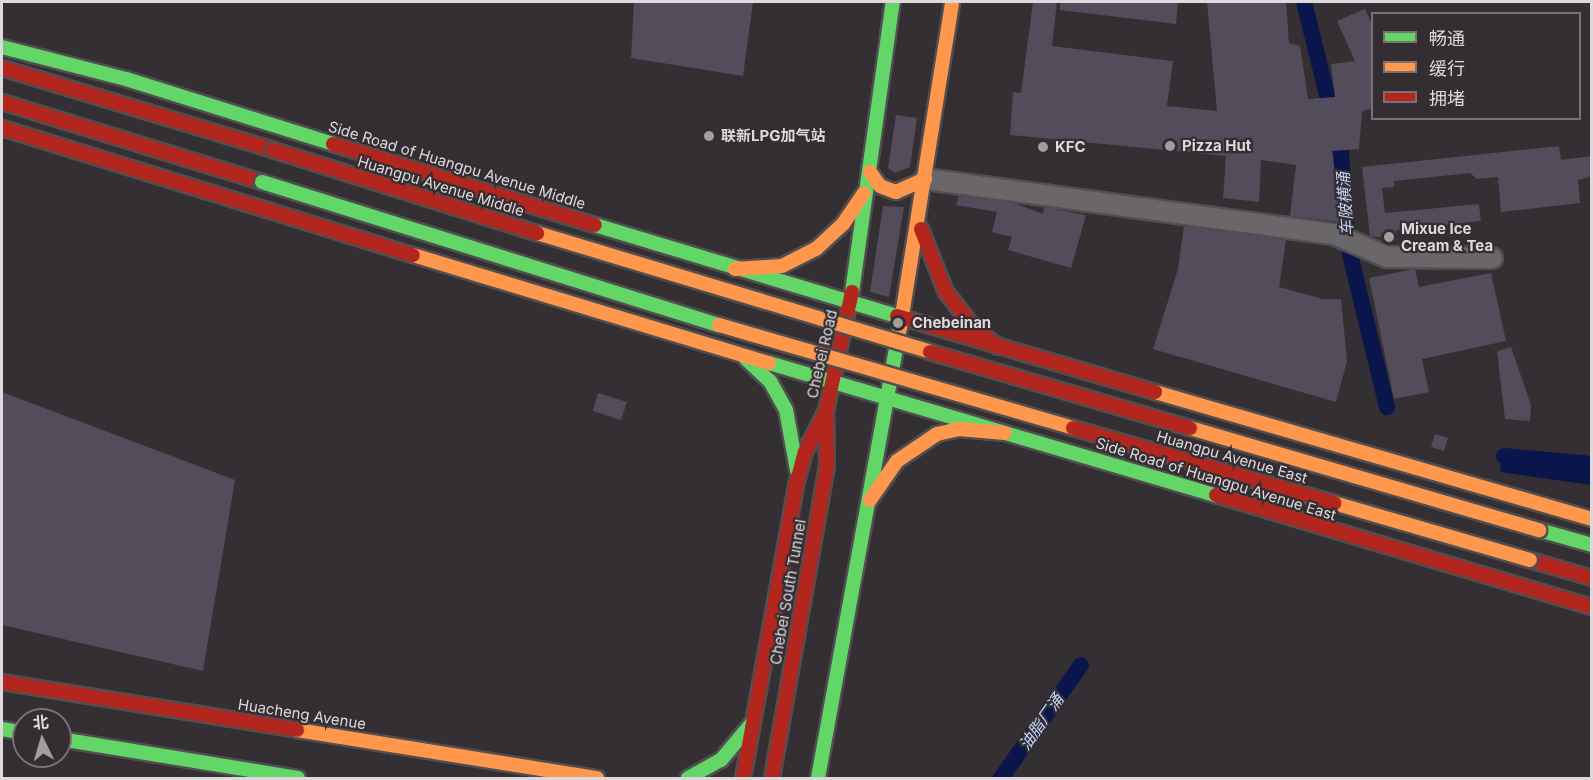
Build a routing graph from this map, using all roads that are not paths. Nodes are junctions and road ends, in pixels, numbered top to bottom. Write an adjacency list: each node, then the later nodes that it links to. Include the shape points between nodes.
1 (893, 2): 7 (main road, Chebei Road)
2 (952, 2): 8 (main road)
3 (2, 47): 9 (main road, Side Road of Huangpu Avenue Middle, via 145,84)
4 (2, 68): 18 (main road, Huangpu Avenue Middle, bridge)
5 (2, 102): 33 (main road, Huangpu Avenue East, bridge, via 864,368)
6 (2, 129): 14 (main road)
7 (869, 178): 8 (main road, via 896,192); 13 (main road, via 843,224 816,249 782,266); 15 (main road, Chebei Road)
8 (925, 179): 10 (main road); 12 (street, via 1334,234 1370,246 1387,257)
9 (565, 216): 11 (main road, Side Road of Huangpu Avenue Middle); 14 (main road, via 576,238 574,263 560,284)
10 (919, 219): 16 (main road); 19 (main road, via 946,292 974,328)
11 (699, 258): 13 (main road, Side Road of Huangpu Avenue Middle); 17 (main road, via 710,282 708,303 696,325)
12 (1492, 258)
13 (735, 269): 15 (main road, Side Road of Huangpu Avenue Middle)
14 (540, 295): 17 (main road)
15 (851, 303): 16 (main road, Side Road of Huangpu Avenue Middle); 22 (main road, Chebei Road)
16 (902, 318): 19 (main road); 24 (main road)
17 (675, 335): 20 (main road)
18 (871, 335): 32 (main road, Huangpu Avenue East, bridge)
19 (998, 347): 21 (main road)
20 (737, 354): 22 (main road); 29 (main road, via 770,381 786,410 795,442)
21 (1042, 360): 23 (main road); 27 (main road, via 1021,375 1014,394 1012,423)
22 (832, 382): 24 (main road, Side Road of Huangpu Avenue East); 25 (main road, Chebei Road)
23 (1132, 385): 28 (main road, via 1112,400 1102,416 1098,441); 31 (main road)
24 (884, 398): 26 (main road, Side Road of Huangpu Avenue East); 30 (main road)
25 (826, 411): 29 (main road, Chebei Road, via 805,452); 42 (main road, Chebei South Tunnel, via 827,466)
26 (1005, 433): 27 (main road, Side Road of Huangpu Avenue East); 30 (main road, via 959,429 915,445 884,476)
27 (1023, 438): 28 (main road, Side Road of Huangpu Avenue East)
28 (1106, 463): 34 (main road, Side Road of Huangpu Avenue East)
29 (796, 485): 36 (main road, Chebei Road)
30 (863, 516): 43 (main road)
31 (1592, 519)
32 (1592, 545)
33 (1592, 578)
34 (1592, 607)
35 (2, 682): 39 (main road, Huacheng Avenue)
36 (754, 719): 40 (main road, via 721,760); 41 (main road, Chebei Road)
37 (72, 741): 38 (main road)
38 (298, 778)
39 (597, 778)
40 (688, 778)
41 (743, 778)
42 (772, 778)
43 (818, 778)

